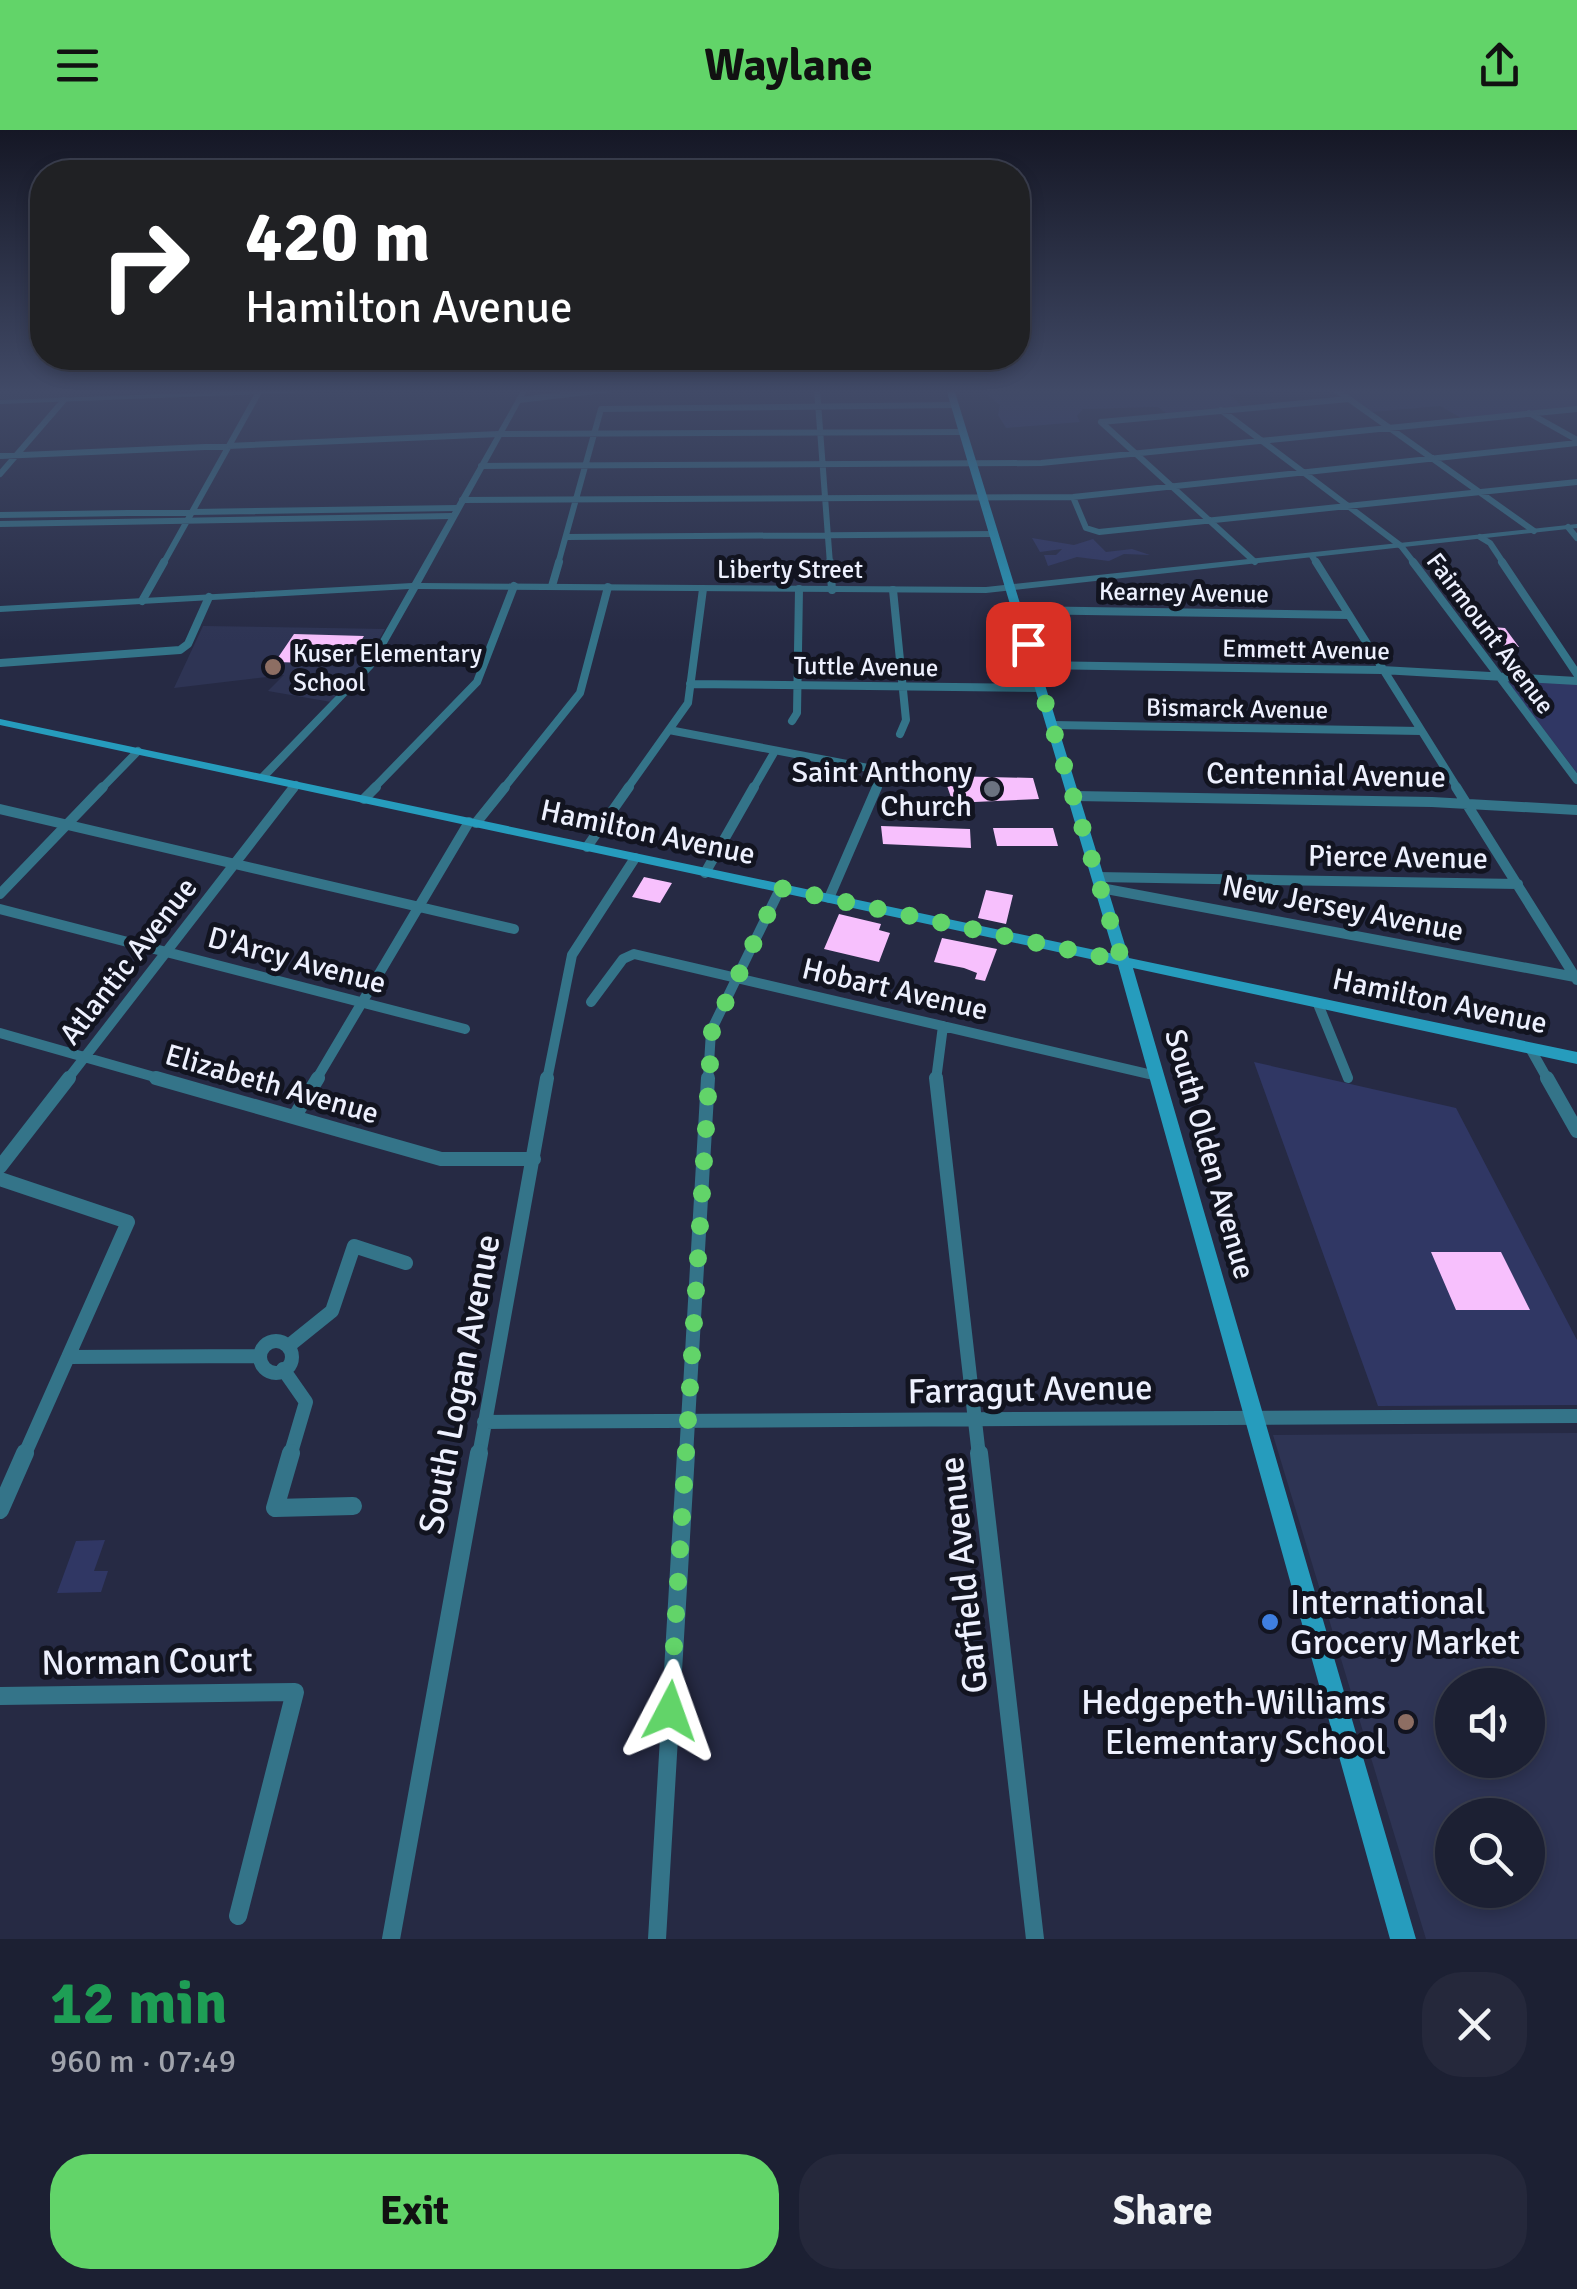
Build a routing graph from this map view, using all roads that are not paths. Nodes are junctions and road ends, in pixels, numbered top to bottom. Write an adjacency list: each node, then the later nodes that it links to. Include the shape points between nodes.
1 (214, 473): 19 (street)
2 (478, 473): 18 (street)
3 (583, 473): 16 (street)
4 (825, 473): 15 (street)
5 (976, 473): 13 (main road, South Olden Avenue)
6 (1155, 473): 11 (street)
7 (1278, 473): 11 (street)
8 (1306, 473): 17 (street, Fairmount Avenue)
9 (1453, 473): 12 (street)
10 (1577, 482): 12 (street)
11 (1167, 484): 14 (street); 21 (street)
12 (1480, 492): 17 (street); 25 (street)
13 (984, 497): 14 (street); 15 (street); 26 (main road, South Olden Avenue)
14 (1073, 497): 21 (street, via 1092,532)
15 (826, 498): 16 (street); 27 (street)
16 (575, 499): 18 (street); 29 (street)
17 (1349, 506): 21 (street); 31 (street, Fairmount Avenue)
18 (457, 508): 19 (street); 22 (street); 34 (street)
19 (192, 512): 20 (street); 22 (street)
20 (0, 515)
21 (1208, 521): 33 (street)
22 (187, 523): 23 (street); 44 (street)
23 (0, 524)
24 (1572, 526): 25 (street, Liberty Street); 30 (street)
25 (1534, 530): 28 (street, Liberty Street)
26 (995, 534): 27 (street); 40 (main road, South Olden Avenue)
27 (829, 536): 29 (street); 41 (street)
28 (1480, 537): 31 (street, Liberty Street); 52 (street)
29 (566, 538): 36 (street)
30 (1577, 538)
31 (1401, 546): 32 (street, Liberty Street); 51 (street, Fairmount Avenue)
32 (1312, 556): 33 (street, Liberty Street); 47 (street)
33 (1255, 562): 40 (street, Liberty Street)
34 (414, 586): 35 (street, Liberty Street); 43 (street, Liberty Street); 65 (street, via 370,666)
35 (514, 586): 36 (street, Liberty Street); 69 (street, via 477,682)
36 (552, 586): 37 (street, Liberty Street)
37 (608, 587): 38 (street, Liberty Street); 73 (street, via 580,693)
38 (704, 588): 39 (street, Liberty Street); 53 (street)
39 (800, 589): 41 (street, Liberty Street); 54 (street)
40 (1012, 589): 42 (street, Liberty Street); 46 (main road, South Olden Avenue)
41 (832, 590): 42 (street, Liberty Street)
42 (893, 590): 55 (street)
43 (209, 597): 44 (street, Liberty Street); 48 (street, via 185,648)
44 (142, 601): 45 (street, Liberty Street)
45 (0, 609)
46 (1018, 610): 47 (street, Kearney Avenue); 49 (main road, South Olden Avenue)
47 (1349, 615): 50 (street)
48 (0, 663)
49 (1034, 664): 50 (street, Emmett Avenue); 56 (main road, South Olden Avenue)
50 (1382, 670): 51 (street, Emmett Avenue); 61 (street)
51 (1499, 677): 52 (street, Emmett Avenue); 66 (street, Fairmount Avenue)
52 (1577, 678)
53 (690, 684): 54 (street, Tuttle Avenue); 60 (street, via 688,703)
54 (797, 685): 55 (street, Tuttle Avenue); 57 (street)
55 (902, 686): 56 (street, Tuttle Avenue); 62 (street, via 906,720)
56 (1041, 688): 59 (main road, South Olden Avenue)
57 (792, 721)
58 (0, 722): 64 (main road, Hamilton Avenue)
59 (1052, 725): 61 (street, Bismarck Avenue); 68 (main road, South Olden Avenue)
60 (669, 730): 63 (street); 75 (street)
61 (1421, 730): 70 (street)
62 (900, 734)
63 (775, 750): 78 (street); 85 (street, via 884,772)
64 (138, 751): 65 (main road, Hamilton Avenue); 74 (street)
65 (262, 778): 67 (main road, Hamilton Avenue)
66 (1577, 780)
67 (296, 785): 69 (main road, Hamilton Avenue); 77 (street, Atlantic Avenue)
68 (1074, 796): 70 (street, Centennial Avenue); 80 (main road, South Olden Avenue)
69 (364, 800): 73 (main road, Hamilton Avenue)
70 (1467, 803): 72 (street, Centennial Avenue); 81 (street)
71 (0, 809): 74 (street)
72 (1577, 810)
73 (472, 823): 75 (main road, Hamilton Avenue); 86 (street)
74 (67, 824): 77 (street); 83 (street)
75 (587, 848): 76 (main road, Hamilton Avenue)
76 (635, 858): 78 (main road, Hamilton Avenue); 106 (street, South Logan Avenue, via 572,955)
77 (234, 864): 86 (street); 89 (street, Atlantic Avenue)
78 (705, 873): 82 (main road, Hamilton Avenue)
79 (1154, 878): 80 (street, Pierce Avenue); 81 (street, Pierce Avenue); 84 (street, via 1144,886)
80 (1099, 882): 84 (street, New Jersey Avenue); 90 (main road, South Olden Avenue)
81 (1518, 884): 91 (street)
82 (780, 888): 85 (main road, Hamilton Avenue); 92 (street)
83 (0, 894)
84 (1148, 894): 91 (street, New Jersey Avenue)
85 (829, 898): 90 (main road, Hamilton Avenue)
86 (418, 908): 88 (street); 94 (street)
87 (0, 909): 89 (street, D'Arcy Avenue)
88 (514, 930)
89 (166, 952): 94 (street, D'Arcy Avenue); 100 (street, Atlantic Avenue)
90 (1122, 961): 95 (main road, Hamilton Avenue); 102 (main road, South Olden Avenue)
91 (1576, 978)
92 (735, 979): 93 (street, Hobart Avenue, via 634,954); 96 (street, Hobart Avenue); 116 (street, via 712,1031)
93 (591, 1002)
94 (363, 1004): 97 (street, D'Arcy Avenue); 104 (street)
95 (1318, 1004): 99 (main road, Hamilton Avenue); 103 (street)
96 (943, 1026): 102 (street, Hobart Avenue); 117 (street, Garfield Avenue, via 935,1071)
97 (465, 1029)
98 (0, 1032): 100 (street, Elizabeth Avenue)
99 (1530, 1048): 101 (main road, Hamilton Avenue); 105 (street)
100 (85, 1056): 104 (street, Elizabeth Avenue); 107 (street, Atlantic Avenue)
101 (1577, 1058)
102 (1158, 1076): 114 (main road, South Olden Avenue)
103 (1348, 1078)
104 (295, 1116): 106 (street, Elizabeth Avenue, via 441,1159)
105 (1577, 1131)
106 (534, 1160): 118 (street, South Logan Avenue)
107 (0, 1167)
108 (0, 1179): 112 (street, via 128,1222)
109 (406, 1263): 110 (street, via 354,1246 332,1311)
110 (291, 1344): 111 (street, via 275,1342); 113 (street, via 294,1354)
111 (260, 1356): 112 (street); 113 (street, via 264,1371)
112 (68, 1357): 120 (street)
113 (283, 1369): 119 (street, via 306,1402 275,1508)
114 (1254, 1416): 115 (street, Farragut Avenue); 117 (street, Farragut Avenue); 126 (main road, South Olden Avenue)
115 (1577, 1416)
116 (689, 1418): 117 (street, Farragut Avenue); 118 (street, Farragut Avenue); 124 (street)
117 (976, 1418): 125 (street, Garfield Avenue)
118 (484, 1422): 123 (street, South Logan Avenue)
119 (353, 1506)
120 (0, 1510)
121 (0, 1696): 122 (street, Norman Court, via 294,1692)
122 (238, 1916)
123 (391, 1939)
124 (657, 1939)
125 (1035, 1939)
126 (1403, 1939)

